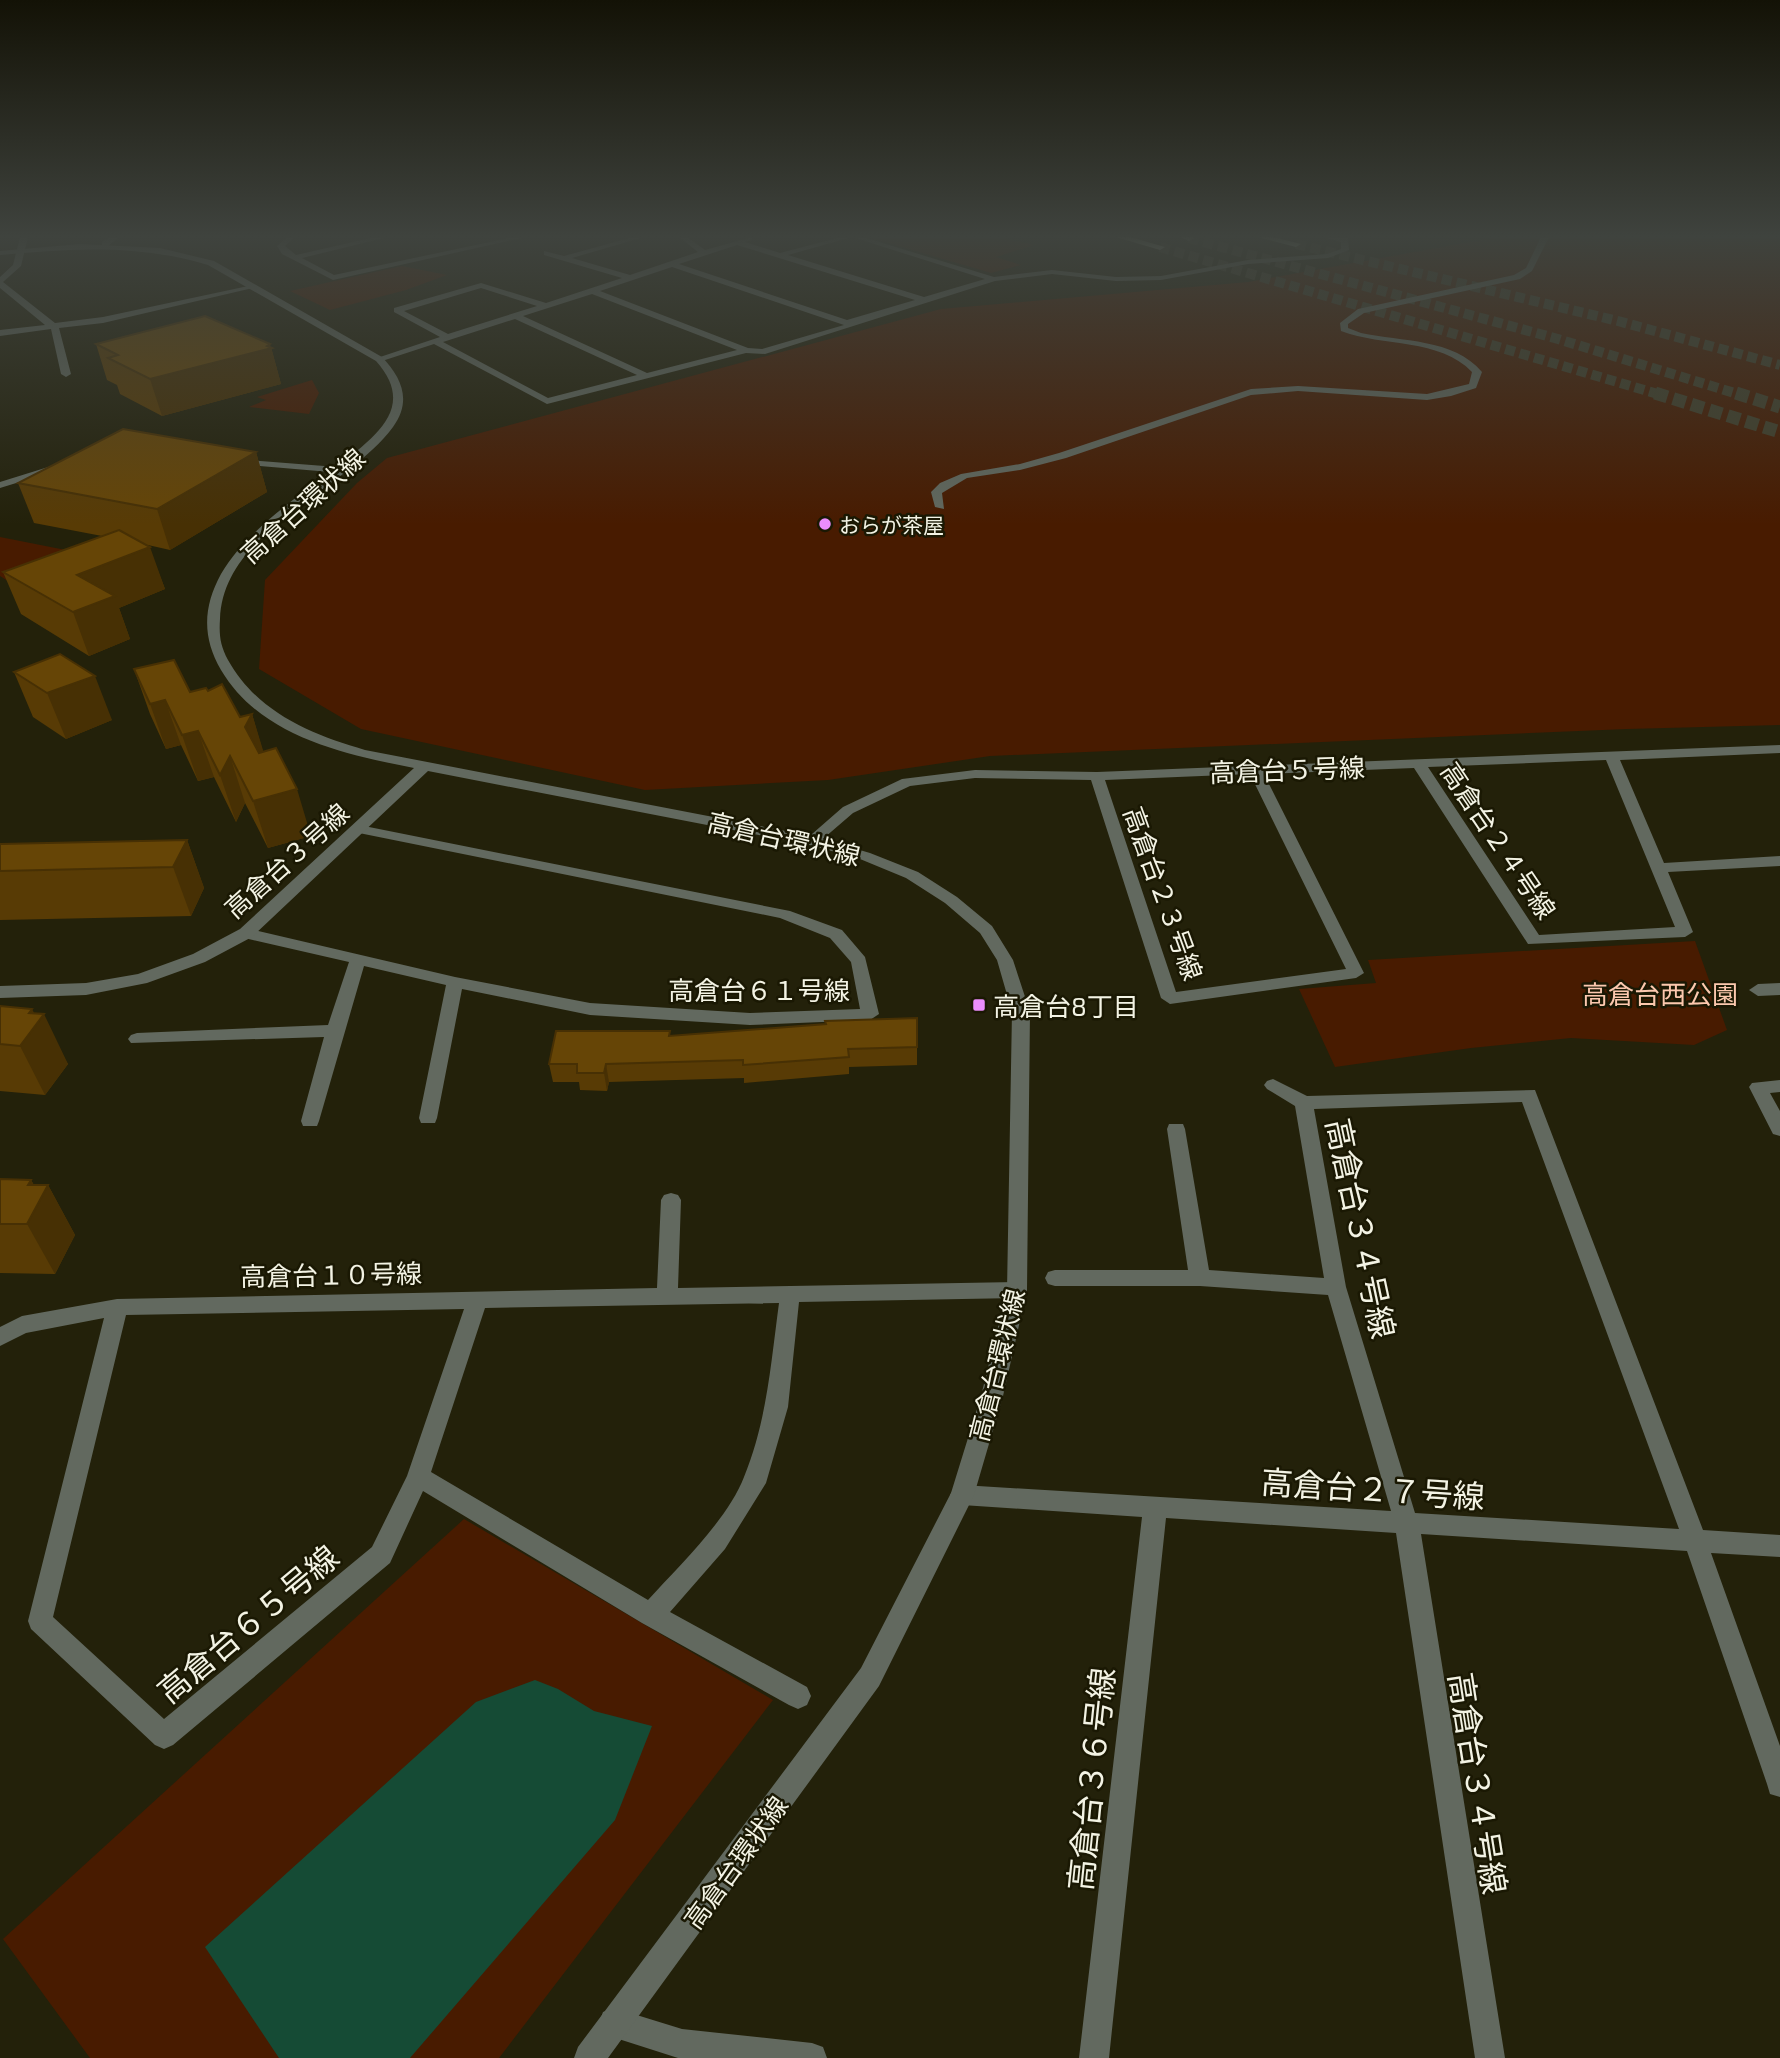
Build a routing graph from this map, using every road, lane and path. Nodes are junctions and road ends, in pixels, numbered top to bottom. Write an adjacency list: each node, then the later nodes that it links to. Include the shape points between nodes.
1 (56, 333): 13 (street)
2 (334, 333): 12 (street, 高倉台環状線)
3 (438, 333): 9 (street)
4 (463, 333): 9 (street)
5 (553, 333): 14 (street)
6 (702, 333): 11 (street)
7 (825, 333): 11 (street, via 762,352)
8 (1351, 333): 19 (street, via 1425,346 1466,359 1477,372 1476,379 1473,386 1444,396 1294,388 1245,393 1038,462 961,477 936,492)
9 (447, 338): 10 (street)
10 (435, 341): 12 (street); 14 (street, via 547,401)
11 (746, 350): 14 (street)
12 (379, 359): 17 (street, 高倉台環状線, via 396,376 401,395 398,410 381,435)
13 (66, 374)
14 (649, 377)
15 (230, 460): 17 (street)
16 (70, 464): 18 (street)
17 (339, 470): 23 (street, 高倉台環状線, via 246,548 217,596 213,642 240,691 267,712 338,747)
18 (0, 485)
19 (940, 507)
20 (1780, 749): 21 (street, 高倉台５号線)
21 (1611, 756): 22 (street, 高倉台５号線); 29 (street, 高倉台２４号線)
22 (1419, 764): 24 (street, 高倉台５号線); 29 (street, 高倉台２４号線, via 1534,940 1685,932)
23 (426, 765): 26 (street, 高倉台３号線); 27 (street, 高倉台環状線)
24 (1255, 770): 25 (street, 高倉台５号線); 25 (street, 高倉台２３号線, via 1356,973 1170,998)
25 (1097, 776): 27 (street, 高倉台５号線, via 975,774 906,782 848,810)
26 (359, 829): 30 (street, 高倉台３号線); 32 (street, 高倉台６１号線, via 784,914 836,934 859,961 870,1014 750,1018 590,1009)
27 (812, 841): 49 (street, 高倉台環状線, via 912,875 986,930 1005,960 1021,1012)
28 (1780, 862): 29 (street)
29 (1658, 868)
30 (246, 933): 31 (street, 高倉台６１号線); 35 (street, 高倉台３号線, via 200,958 141,979 86,989)
31 (358, 959): 32 (street, 高倉台６１号線); 36 (street)
32 (455, 982): 41 (street)
33 (1780, 989): 34 (street)
34 (1758, 990)
35 (0, 992)
36 (335, 1031): 37 (street); 42 (street)
37 (138, 1040)
38 (1273, 1085): 40 (street)
39 (1780, 1086): 44 (street, via 1758,1087)
40 (1304, 1103): 48 (street, 高倉台３４号線); 59 (street, 高倉台３４号線, via 1529,1095)
41 (428, 1118)
42 (310, 1122)
43 (1176, 1129): 47 (street)
44 (1780, 1129)
45 (670, 1200): 51 (street)
46 (1055, 1278): 47 (street)
47 (1200, 1278): 48 (street)
48 (1336, 1287): 58 (street, 高倉台３４号線)
49 (1017, 1290): 50 (street, 高倉台１０号線); 56 (street, 高倉台環状線)
50 (790, 1294): 51 (street, 高倉台１０号線); 61 (street, via 777,1407 754,1483 718,1541)
51 (667, 1296): 52 (street, 高倉台１０号線)
52 (477, 1300): 53 (street, 高倉台１０号線); 55 (street, 高倉台６５号線)
53 (117, 1307): 54 (street, 高倉台１０号線, via 22,1325); 55 (street, 高倉台６５号線, via 40,1621 164,1736 381,1555)
54 (0, 1337)
55 (418, 1476): 61 (street)
56 (962, 1495): 57 (street, 高倉台２７号線); 64 (street, 高倉台環状線, via 870,1677)
57 (1155, 1508): 58 (street, 高倉台２７号線); 67 (street, 高倉台３６号線)
58 (1407, 1524): 59 (street, 高倉台２７号線); 68 (street, 高倉台３４号線)
59 (1695, 1541): 60 (street, 高倉台２７号線); 63 (street, 高倉台３４号線)
60 (1780, 1546)
61 (651, 1615): 62 (street)
62 (798, 1696)
63 (1780, 1784)
64 (614, 2023): 65 (street, 高倉台環状線); 66 (street, via 682,2044)
65 (589, 2058)
66 (812, 2058)
67 (1094, 2058)
68 (1489, 2058)

